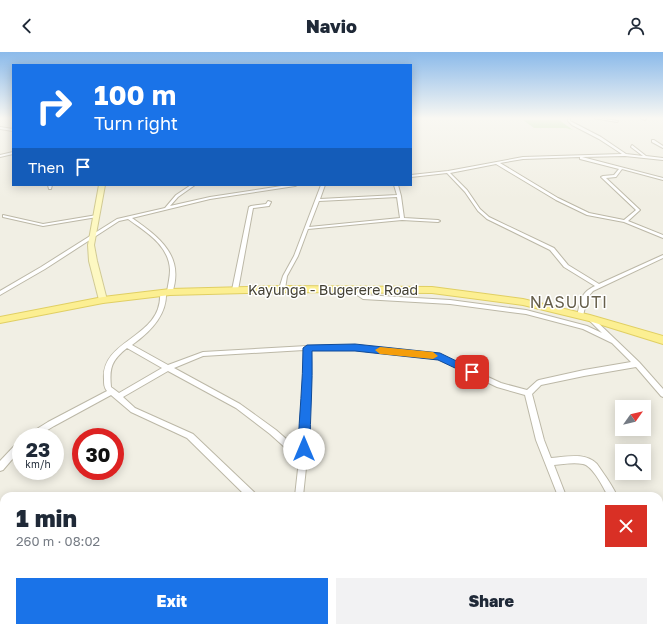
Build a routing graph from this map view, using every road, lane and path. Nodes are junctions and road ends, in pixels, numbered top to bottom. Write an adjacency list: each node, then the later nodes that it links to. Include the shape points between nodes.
1 (610, 145): 4 (street)
2 (632, 146): 7 (street)
3 (12, 153): 5 (street)
4 (625, 155): 6 (street); 7 (street)
5 (0, 156)
6 (576, 156): 9 (street, via 523,158); 10 (street)
7 (645, 156): 8 (street)
8 (663, 159)
9 (497, 163): 11 (street); 28 (street, via 592,216)
10 (621, 168): 13 (street); 28 (street, via 615,176 603,177 638,210)
11 (448, 172): 12 (street); 33 (street, via 488,218 552,249 566,266)
12 (412, 176)
13 (663, 179)
14 (102, 186): 24 (street)
15 (191, 186): 22 (street)
16 (288, 186): 22 (street, via 222,196)
17 (323, 186): 20 (street)
18 (396, 186): 19 (street)
19 (399, 196): 20 (street); 26 (street)
20 (317, 200): 29 (street)
21 (269, 202): 35 (street, via 268,205 251,207)
22 (166, 209): 25 (street)
23 (4, 216): 24 (street, via 43,225)
24 (97, 216): 30 (street)
25 (128, 217): 30 (street, via 114,222); 38 (street, via 148,230 170,258 172,266)
26 (402, 219): 27 (street); 29 (street)
27 (438, 221)
28 (625, 221): 31 (street)
29 (307, 228): 34 (street, via 285,276)
30 (92, 237): 37 (street); 39 (street, via 93,261)
31 (663, 237)
32 (663, 256): 33 (street)
33 (599, 286): 40 (street, via 584,297)
34 (282, 289): 35 (main road, Kayunga - Bugerere Road); 36 (main road, Kayunga - Bugerere Road)
35 (236, 290): 38 (main road, Kayunga - Bugerere Road)
36 (353, 290): 40 (main road, Kayunga - Bugerere Road, via 432,290 523,302); 44 (street, via 363,297 450,302 526,312 585,327)
37 (0, 293)
38 (166, 293): 39 (main road, Kayunga - Bugerere Road); 45 (street, via 155,321)
39 (103, 300): 42 (main road, Kayunga - Bugerere Road)
40 (580, 316): 41 (main road, Kayunga - Bugerere Road)
41 (590, 318): 43 (main road, Kayunga - Bugerere Road); 44 (street)
42 (0, 320)
43 (663, 340)
44 (612, 341): 47 (street)
45 (128, 346): 48 (street); 49 (street, via 121,349 108,366 108,388)
46 (307, 348): 48 (street, via 203,354); 50 (street, via 355,348 440,357 499,385); 55 (street, via 308,387)
47 (637, 364): 50 (street, via 539,384); 51 (street)
48 (169, 367): 52 (street); 55 (street, via 238,406)
49 (111, 392): 52 (street); 53 (street)
50 (528, 393): 56 (street)
51 (663, 394)
52 (118, 397): 58 (street, via 133,410 190,436)
53 (45, 428)
54 (12, 454): 57 (street)
55 (303, 459): 59 (street)
56 (548, 462): 60 (street); 61 (street, via 582,459 588,461 594,464)
57 (0, 467)
58 (248, 492)
59 (299, 492)
60 (560, 492)
61 (611, 492)

